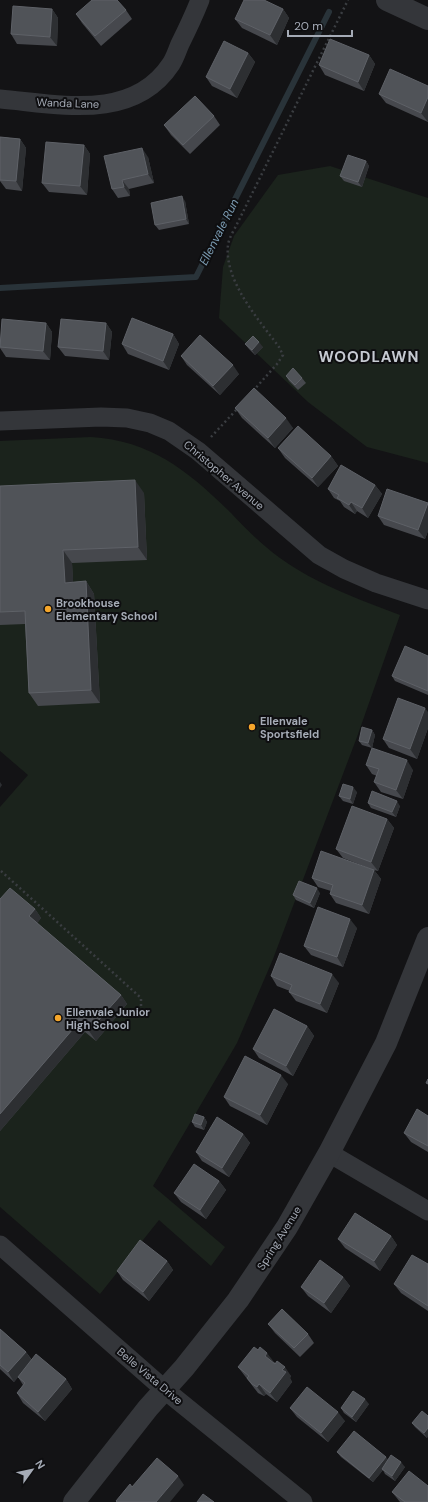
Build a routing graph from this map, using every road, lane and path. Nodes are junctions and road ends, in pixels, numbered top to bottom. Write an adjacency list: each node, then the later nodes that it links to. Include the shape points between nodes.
1 (200, 0): 5 (street, Wanda Lane, via 172,63 158,81 136,95 116,103 90,106)
2 (348, 0): 6 (path, via 228,244 230,271 246,303 283,355)
3 (387, 0): 4 (street)
4 (428, 18)
5 (0, 99)
6 (251, 393)
7 (241, 405): 9 (path)
8 (0, 421): 9 (street, Christopher Avenue, via 127,418 150,423 170,432)
9 (198, 451): 10 (street, Christopher Avenue, via 319,555 376,583)
10 (428, 600)
11 (1, 871): 13 (path, via 141,998)
12 (428, 938): 14 (street, Spring Avenue, via 386,1043)
13 (142, 1014)
14 (330, 1153): 15 (street); 17 (street, Spring Avenue, via 287,1227 238,1300)
15 (428, 1211)
16 (0, 1245): 17 (street, Belle Vista Drive)
17 (165, 1390): 18 (street, Spring Avenue); 19 (street, Belle Vista Drive)
18 (74, 1502)
19 (303, 1502)

